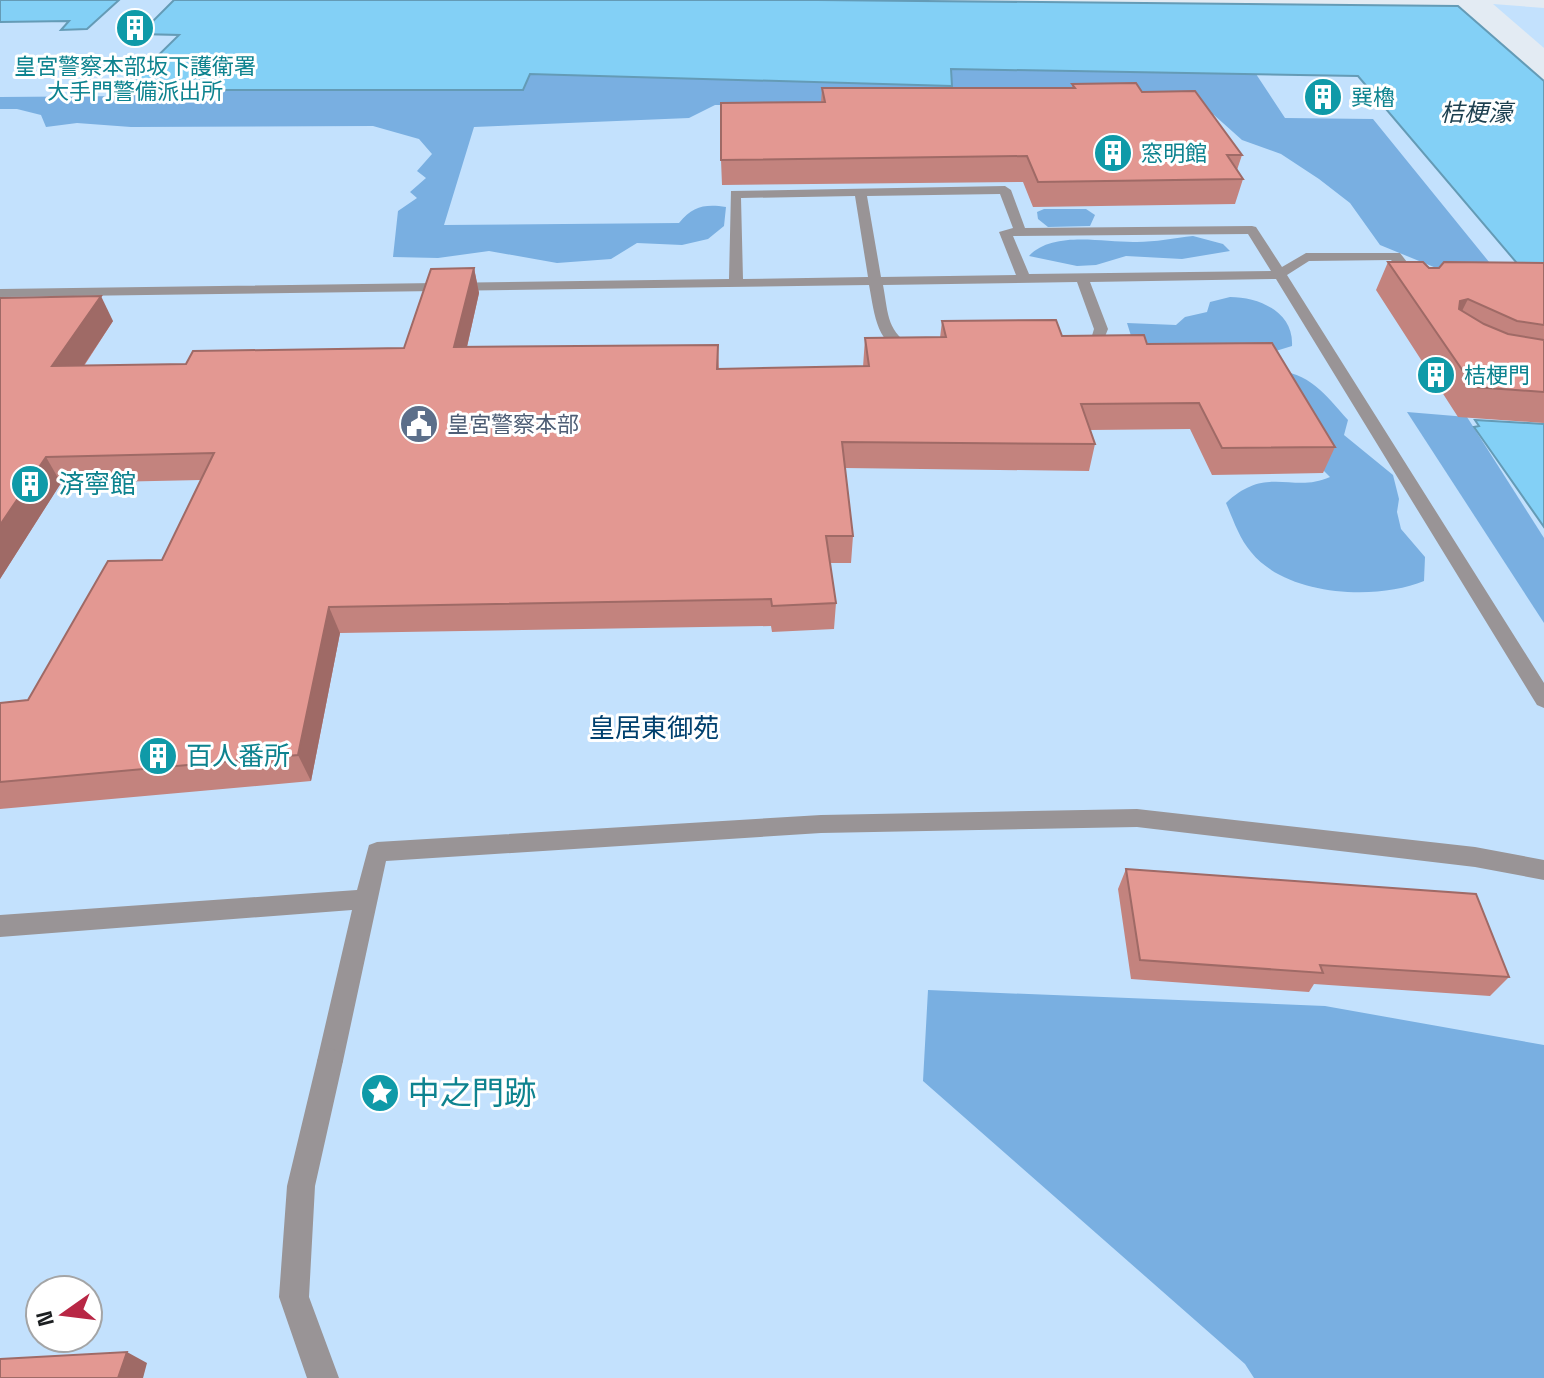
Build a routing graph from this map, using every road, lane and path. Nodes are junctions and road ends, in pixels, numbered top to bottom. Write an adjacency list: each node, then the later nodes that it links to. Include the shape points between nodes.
1 (860, 192): 2 (street, via 1005,190); 6 (street); 7 (street, via 735,194)
2 (1020, 231): 3 (street, via 1252,230); 5 (street, via 1005,232)
3 (1278, 275): 4 (street); 8 (street, via 1306,257 1395,256); 12 (street)
4 (1082, 278): 5 (street); 10 (street, via 1100,335 1091,346)
5 (1024, 279): 6 (street)
6 (877, 281): 7 (street); 11 (street, via 887,336)
7 (736, 283): 9 (street)
8 (1421, 290)
9 (0, 293)
10 (1062, 353)
11 (922, 354)
12 (1544, 700)
13 (1544, 870): 14 (street, via 1475,857 1137,818 821,824 377,852)
14 (367, 899): 15 (street); 16 (street, via 301,1186 294,1297)
15 (0, 926)
16 (323, 1378)

